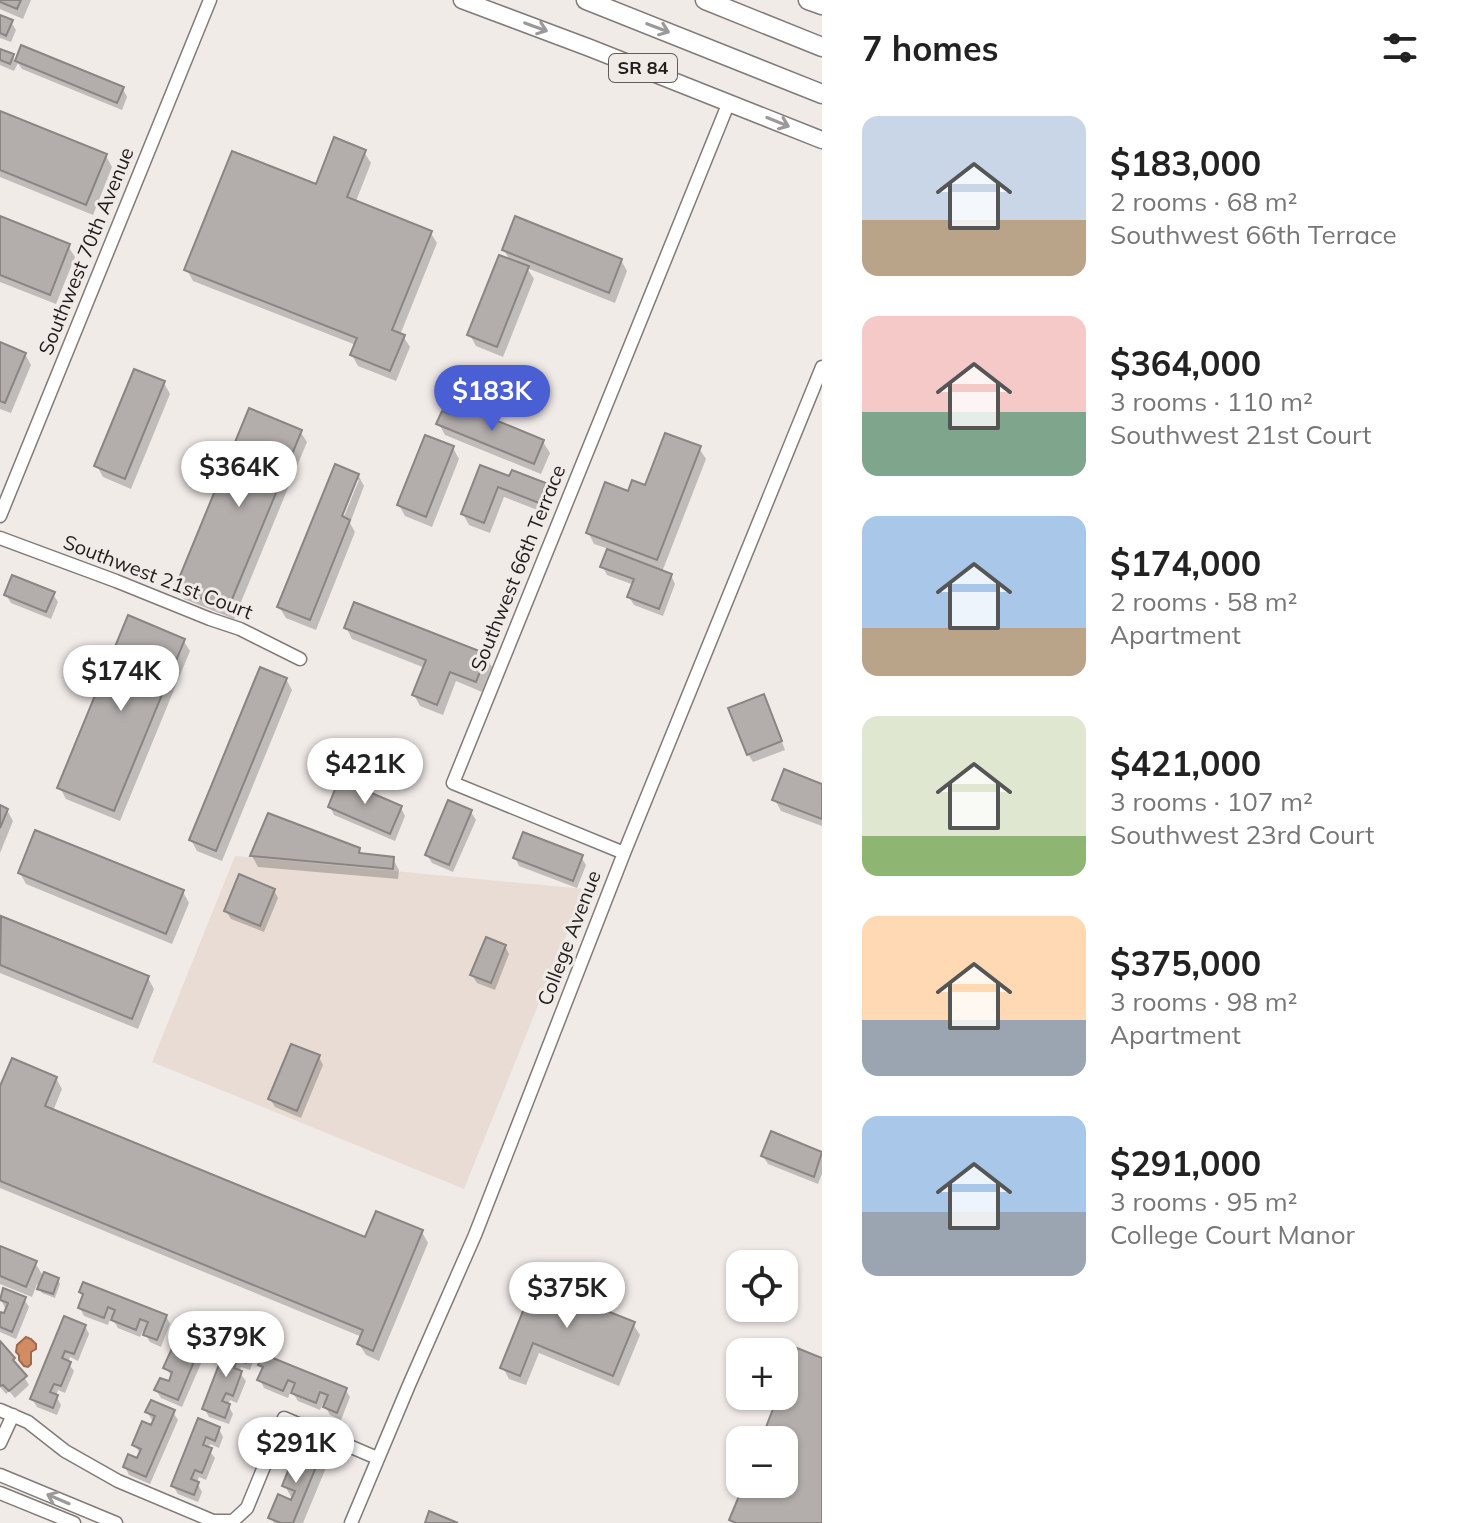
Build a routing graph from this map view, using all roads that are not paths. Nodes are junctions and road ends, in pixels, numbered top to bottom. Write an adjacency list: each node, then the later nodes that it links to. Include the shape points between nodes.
1 (210, 0): 12 (street, Southwest 70th Avenue)
2 (462, 0): 9 (main road, SR 84, one-way to 9)
3 (586, 0): 8 (highway, one-way to 8)
4 (705, 0): 7 (highway)
5 (808, 0): 6 (highway)
6 (822, 5)
7 (822, 47)
8 (822, 94)
9 (729, 102): 10 (main road, SR 84, one-way to 10); 15 (street, Southwest 66th Terrace, via 453,783)
10 (822, 140)
11 (822, 367): 15 (street, College Avenue)
12 (0, 516)
13 (0, 538): 14 (street, Southwest 21st Court, via 240,629)
14 (300, 659)
15 (624, 853): 19 (street, College Avenue, via 475,1235)
16 (0, 1410): 17 (street)
17 (13, 1415): 18 (street); 19 (street, via 118,1481 213,1521 233,1521 247,1508 284,1418)
18 (0, 1443)
19 (377, 1458): 24 (street, College Avenue)
20 (0, 1475): 23 (street, one-way to 20)
21 (0, 1493): 22 (street)
22 (74, 1523)
23 (116, 1523)
24 (351, 1523)

